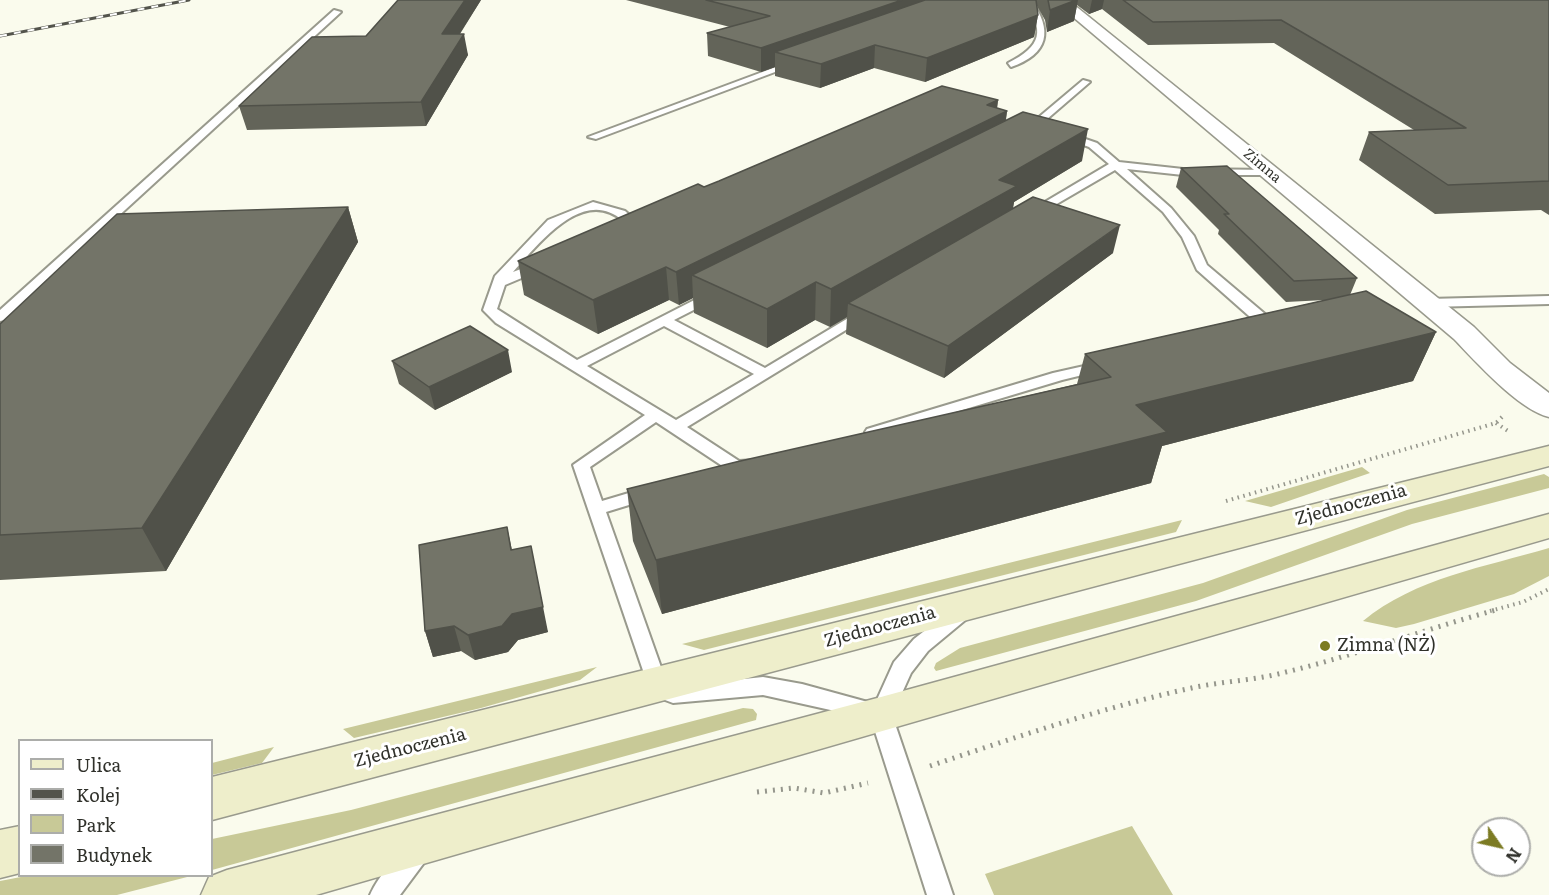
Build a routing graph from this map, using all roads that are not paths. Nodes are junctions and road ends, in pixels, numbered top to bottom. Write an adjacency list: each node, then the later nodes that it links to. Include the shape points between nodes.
1 (1027, 0): 5 (lane, via 1038,19 1042,40 1029,58)
2 (1060, 0): 12 (street, Zimna)
3 (337, 12): 21 (lane)
4 (804, 60): 9 (lane)
5 (1011, 65)
6 (1086, 82): 8 (lane)
7 (1017, 121): 8 (lane)
8 (1037, 126): 10 (lane); 11 (lane, via 1093,145)
9 (593, 137)
10 (1016, 137)
11 (1115, 165): 12 (lane, via 1183,172); 13 (lane); 23 (lane, via 1167,210 1188,236 1200,267 1273,328)
12 (1269, 172): 19 (street, Zimna)
13 (1022, 220)
14 (602, 238): 16 (lane, via 623,229 629,220 606,207 578,209 552,222)
15 (550, 261): 16 (lane)
16 (498, 283): 26 (lane, via 490,310)
17 (728, 287): 22 (lane)
18 (1549, 300): 19 (lane)
19 (1428, 303): 24 (street, Zimna)
20 (878, 306): 27 (lane)
21 (1, 315)
22 (664, 320): 26 (lane); 27 (lane)
23 (1251, 333)
24 (1464, 333): 28 (street, Zimna); 29 (street, Zimna, via 1500,369)
25 (1114, 364): 32 (lane, via 1058,376)
26 (576, 366): 30 (lane)
27 (765, 374): 31 (lane)
28 (1549, 381)
29 (1549, 408)
30 (655, 415): 31 (lane); 38 (lane, via 581,465)
31 (676, 427): 35 (lane)
32 (855, 438)
33 (1549, 456): 40 (main road, Zjednoczenia)
34 (767, 460): 35 (lane)
35 (736, 467): 36 (lane)
36 (715, 474)
37 (661, 490): 38 (lane)
38 (596, 509): 41 (lane)
39 (1549, 526): 43 (main road)
40 (977, 602): 41 (main road, Zjednoczenia); 43 (lane, via 921,645 902,668)
41 (658, 685): 42 (main road, Zjednoczenia)
42 (588, 702): 43 (lane, via 763,686); 44 (main road, Zjednoczenia)
43 (881, 715): 45 (main road); 50 (lane)
44 (213, 799)
45 (429, 839): 48 (main road); 49 (lane)
46 (18, 850): 47 (main road)
47 (0, 854)
48 (227, 895)
49 (383, 895)
50 (940, 895)

